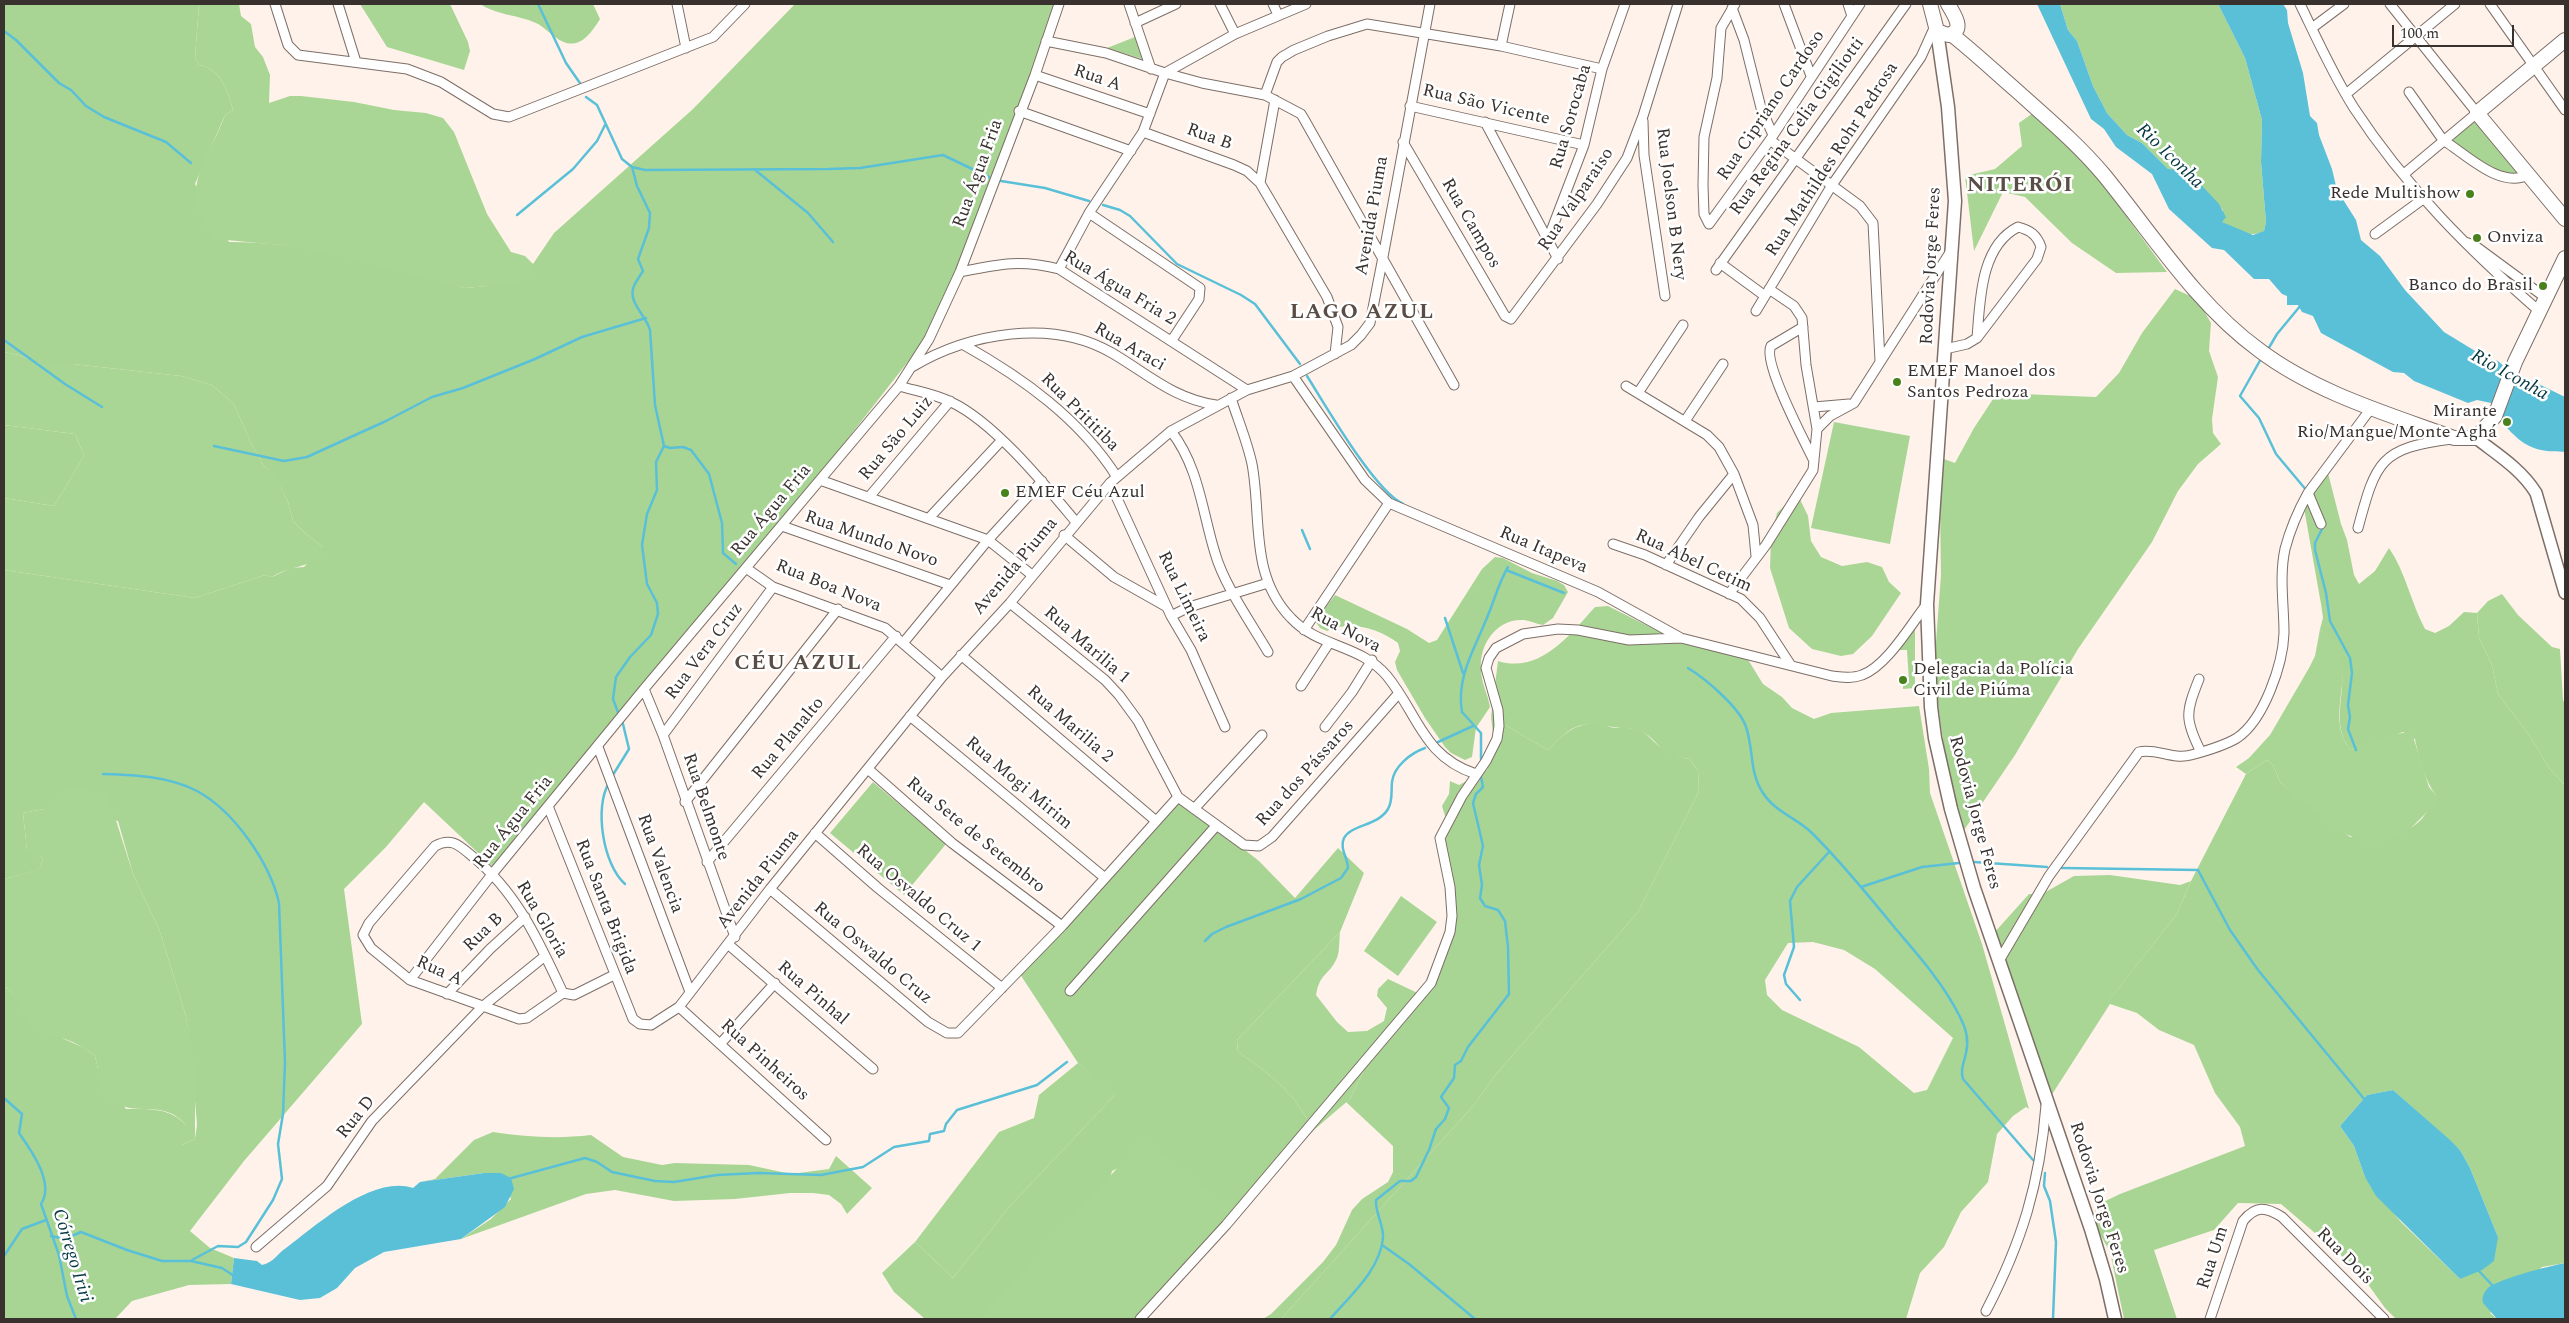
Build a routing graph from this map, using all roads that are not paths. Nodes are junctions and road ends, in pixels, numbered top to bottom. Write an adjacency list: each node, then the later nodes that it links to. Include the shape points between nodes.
1 (275, 4): 40 (street, via 288,45 294,52 302,57)
2 (338, 4): 40 (street)
3 (677, 4): 39 (street)
4 (1059, 4): 37 (street, Rua Água Fria)
5 (1129, 4): 30 (street)
6 (1176, 4): 30 (street)
7 (1220, 4): 34 (street)
8 (1273, 4): 27 (street)
9 (1306, 4): 27 (street)
10 (1430, 4): 33 (street, Avenida Piuma)
11 (1510, 4): 38 (street)
12 (1625, 4): 44 (street, Rua Sorocaba)
13 (1678, 4): 57 (street, Rua Valparaiso)
14 (1784, 4): 47 (street)
15 (1848, 4): 28 (street)
16 (1860, 4): 28 (street, Rua Cipriano Cardoso)
17 (1906, 4): 65 (street, Rua Regina Celia Gigiliotti)
18 (1930, 4): 32 (main road)
19 (1948, 4): 29 (main road)
20 (2300, 4): 31 (street)
21 (2344, 4): 31 (street)
22 (2390, 4): 35 (street)
23 (2455, 4): 35 (street)
24 (2490, 4): 42 (street)
25 (743, 5): 39 (street, via 713,37)
26 (1734, 6): 60 (street); 60 (street, Rua Cipriano Cardoso, via 1721,28 1716,87 1704,137 1704,214 1709,224)
27 (1278, 15): 34 (street)
28 (1852, 16): 47 (street, Rua Cipriano Cardoso)
29 (1956, 18): 32 (main road, via 1956,30); 32 (main road, via 1948,13 1941,14); 41 (main road)
30 (1135, 23): 43 (street)
31 (2312, 28): 49 (street)
32 (1941, 30): 41 (main road); 69 (street, Rua Mathildes Rohr Pedrosa); 75 (main road, Rodovia Jorge Feres, via 1954,176)
33 (1423, 32): 38 (street); 50 (street, via 1368,24 1328,36 1282,57 1277,62); 52 (street, Avenida Piuma)
34 (1235, 34): 45 (street)
35 (2416, 38): 49 (street); 55 (street)
36 (2565, 40): 42 (main road)
37 (1046, 41): 43 (street, via 1106,53); 46 (street, Rua Água Fria)
38 (1500, 46): 44 (street)
39 (686, 48): 40 (street, via 509,117 488,111 441,82 419,73)
40 (356, 62)
41 (1988, 64): 109 (main road, via 2089,158 2192,286 2240,335 2299,376)
42 (2535, 66): 53 (street); 55 (main road)
43 (1151, 69): 45 (street)
44 (1602, 69): 63 (street, Rua Sorocaba)
45 (1165, 73): 50 (street); 56 (street)
46 (1035, 75): 54 (street, Rua Água Fria); 56 (street, Rua A)
47 (1811, 76): 60 (street, Rua Cipriano Cardoso)
48 (2409, 92): 61 (street)
49 (2346, 94): 66 (street)
50 (1266, 95): 51 (street)
51 (1275, 100): 68 (street); 77 (street, via 1304,119)
52 (1410, 106): 58 (street, Rua São Vicente); 62 (street, Avenida Piuma)
53 (2565, 110)
54 (1019, 111): 64 (street); 81 (street, Rua Água Fria)
55 (2477, 113): 61 (street); 67 (main road)
56 (1150, 114): 59 (street)
57 (1643, 116): 79 (street, Rua Valparaiso, via 1614,180); 83 (street, Rua Joelson B Nery, via 1644,155)
58 (1485, 122): 63 (street, Rua São Vicente); 74 (street)
59 (1143, 132): 64 (street); 68 (street, Rua B, via 1234,165)
60 (1771, 138): 65 (street)
61 (2443, 140): 66 (street); 67 (street, via 2505,178 2515,180)
62 (1404, 142): 77 (street, Avenida Piuma); 87 (street, Rua Campos, via 1504,316)
63 (1584, 145): 74 (street, Rua Sorocaba)
64 (1131, 151): 71 (street)
65 (1795, 159): 69 (street); 82 (street, Rua Regina Celia Gigiliotti, via 1719,266)
66 (2404, 174): 70 (street)
67 (2528, 176): 72 (main road)
68 (1260, 183): 94 (street, via 1327,297 1338,327)
69 (1832, 185): 82 (street, Rua Mathildes Rohr Pedrosa); 95 (street, via 1860,206 1873,223)
70 (2423, 199): 73 (street); 76 (street)
71 (1088, 213): 80 (street); 91 (street, via 1200,288 1201,294)
72 (2565, 219)
73 (2374, 234)
74 (1548, 239): 79 (street)
75 (1953, 247): 93 (main road, Rodovia Jorge Feres); 95 (street)
76 (2482, 256): 84 (street); 86 (street)
77 (1383, 257): 94 (street, Avenida Piuma, via 1370,323 1351,345); 99 (street)
78 (2565, 258): 84 (main road)
79 (1558, 259): 87 (street, Rua Valparaiso)
80 (1059, 269): 81 (street, Rua Água Fria 2, via 1033,262 1004,263); 91 (street, Rua Água Fria 2)
81 (960, 272): 97 (street, Rua Água Fria, via 929,338)
82 (1767, 293): 85 (street, Rua Mathildes Rohr Pedrosa); 89 (street, via 1798,312)
83 (1665, 296)
84 (2546, 298): 86 (main road)
85 (1756, 311)
86 (2539, 312): 114 (main road, via 2515,362 2495,416)
87 (1511, 319)
88 (1683, 325): 103 (street)
89 (1803, 327): 108 (street); 116 (street, via 1771,346 1768,357)
90 (1977, 338): 90 (street, via 2037,259 2040,242 2028,229 2018,227 2010,231 1991,258 1981,284); 93 (street)
91 (1172, 340): 102 (street, Rua Água Fria 2)
92 (964, 346): 97 (street, Rua Araci, via 938,354); 107 (street, Rua Araci, via 1007,334 1035,332 1073,337 1098,345 1180,396); 119 (street, Rua Prititiba, via 1000,365 1043,396 1085,437)
93 (1945, 349): 143 (main road, Rodovia Jorge Feres)
94 (1335, 354): 98 (street, Avenida Piuma)
95 (1880, 361): 106 (street)
96 (1723, 364): 110 (street)
97 (910, 369): 100 (street, Rua Água Fria)
98 (1293, 376): 102 (street, Avenida Piuma); 123 (street, Rua Itapeva, via 1365,480)
99 (1454, 385)
100 (899, 386): 105 (street); 118 (street, Rua Água Fria)
101 (1626, 386): 103 (street)
102 (1247, 390): 104 (street, Avenida Piuma)
103 (1638, 393): 110 (street)
104 (1231, 398): 107 (street, Avenida Piuma); 136 (street, Rua Nova, via 1252,465 1256,531)
105 (950, 401): 115 (street, via 967,411); 122 (street, Rua São Luiz)
106 (1854, 403): 108 (street); 111 (street, via 1830,416)
107 (1216, 405): 112 (street, Avenida Piuma)
108 (1814, 407): 111 (street)
109 (2372, 407): 113 (main road); 121 (street)
110 (1685, 421): 117 (street, via 1719,447)
111 (1817, 429): 116 (street)
112 (1171, 431): 119 (street, Avenida Piuma); 140 (street, via 1190,464 1201,494 1215,555)
113 (2454, 438): 114 (main road); 128 (street, via 2421,442 2383,460 2368,492)
114 (2476, 438): 139 (street, via 2517,469 2536,493)
115 (1001, 441): 120 (street); 124 (street)
116 (1814, 462): 132 (street, via 1813,470 1776,530)
117 (1734, 474): 132 (street, via 1753,525); 133 (street, via 1703,511)
118 (820, 480): 122 (street); 127 (street, Rua Água Fria)
119 (1113, 480): 125 (street, Avenida Piuma); 144 (street, Rua Limeira)
120 (1042, 481): 125 (street); 130 (street, Rua Planalto)
121 (2308, 493): 126 (street); 166 (street, via 2285,550 2281,656 2260,712 2236,738)
122 (869, 497): 124 (street)
123 (1389, 502): 147 (street); 148 (street, Rua Itapeva, via 1598,592)
124 (930, 518): 130 (street)
125 (1076, 522): 129 (street, Avenida Piuma)
126 (2321, 524)
127 (782, 526): 134 (street, Rua Água Fria); 137 (street, Rua Mundo Novo)
128 (2358, 528)
129 (1064, 535): 135 (street, Avenida Piuma); 144 (street, via 1114,577)
130 (988, 540): 135 (street); 137 (street, Rua Planalto)
131 (1613, 544): 133 (street, Rua Abel Cetim)
132 (1756, 556): 141 (street)
133 (1666, 565): 141 (street, Rua Abel Cetim)
134 (746, 568): 138 (street, Rua Boa Nova); 158 (street, Rua Água Fria)
135 (1032, 575): 142 (street, Avenida Piuma)
136 (1268, 583): 140 (street); 147 (street, Rua Nova, via 1282,608)
137 (950, 585): 149 (street, Rua Planalto)
138 (773, 587): 145 (street, Rua Boa Nova); 163 (street, Rua Vera Cruz)
139 (2565, 593)
140 (1235, 594): 146 (street, via 1189,607); 151 (street)
141 (1729, 594): 154 (street, Rua Abel Cetim, via 1753,609)
142 (1010, 603): 152 (street, Avenida Piuma); 169 (street, Rua Marilia 1, via 1119,695 1138,721)
143 (1927, 604): 154 (street, via 1891,652 1864,675 1849,678 1832,676); 185 (main road, Rodovia Jorge Feres, via 1931,707 1941,770)
144 (1167, 607): 146 (street, Rua Limeira)
145 (838, 609): 149 (street, Rua Boa Nova, via 885,628); 170 (street)
146 (1171, 616): 161 (street, Rua Limeira, via 1191,650)
147 (1304, 630): 150 (street, Rua Nova)
148 (1681, 638): 154 (street); 168 (street, via 1629,640 1558,629 1523,634 1503,643 1489,658 1486,668 1498,710 1497,739)
149 (900, 639): 155 (street, Rua Boa Nova); 176 (street, Rua Planalto)
150 (1329, 643): 153 (street, Rua Nova); 157 (street)
151 (1268, 652)
152 (961, 654): 155 (street, Avenida Piuma); 173 (street, Rua Marilia 2)
153 (1372, 660): 159 (street, Rua Nova); 162 (street, Rua dos Pássaros)
154 (1790, 664)
155 (942, 677): 160 (street, Avenida Piuma)
156 (2200, 679): 166 (street, via 2188,711 2188,722)
157 (1301, 686)
158 (644, 689): 163 (street, Rua Belmonte); 165 (street, Rua Água Fria)
159 (1399, 693): 168 (street, Rua Nova, via 1434,748 1454,766); 174 (street, Rua dos Pássaros, via 1265,843 1252,847 1244,845)
160 (910, 716): 167 (street, Avenida Piuma); 178 (street, Rua Mogi Mirim)
161 (1225, 727)
162 (1324, 727)
163 (663, 735): 170 (street, Rua Belmonte)
164 (1262, 735): 172 (street)
165 (598, 747): 171 (street, Rua Água Fria); 191 (street, Rua Valencia)
166 (2201, 752): 185 (street, via 2180,757 2154,750 2138,752 2049,876)
167 (868, 769): 175 (street, Avenida Piuma); 182 (street, Rua Sete de Setembro, via 952,843)
168 (1476, 774): 205 (street, via 1443,830 1441,849 1450,887 1452,916 1450,932 1431,983 1226,1225)
169 (1178, 797): 172 (street, Rua dos Pássaros); 173 (street)
170 (686, 802): 176 (street, Rua Belmonte)
171 (548, 806): 177 (street, Rua Água Fria); 186 (street, Rua Santa Brigida)
172 (1194, 809): 174 (street, Rua dos Pássaros)
173 (1156, 821): 178 (street)
174 (1216, 826): 190 (street)
175 (815, 833): 179 (street, Avenida Piuma); 189 (street, Rua Osvaldo Cruz 1)
176 (707, 862): 183 (street, Rua Belmonte)
177 (493, 873): 180 (street, Rua Gloria); 181 (street, Rua Gloria, via 457,843 442,842 435,846); 187 (street, Rua Água Fria)
178 (1105, 878): 182 (street)
179 (770, 889): 183 (street, Avenida Piuma); 189 (street, Rua Oswaldo Cruz, via 928,1022 947,1033 958,1033)
180 (525, 917): 184 (street, Rua Gloria); 193 (street, Rua B)
181 (369, 923): 187 (street, Rua A, via 363,935 367,943)
182 (1062, 926): 189 (street)
183 (732, 941): 188 (street, Rua Pinhal); 191 (street, Avenida Piuma)
184 (545, 956): 192 (street, Rua Gloria); 194 (street, Rua D)
185 (1999, 961): 199 (main road, Rodovia Jorge Feres)
186 (614, 974): 192 (street, via 574,995); 196 (street, Rua Santa Brigida)
187 (410, 980): 193 (street, Rua A)
188 (775, 983): 197 (street); 198 (street, Rua Pinhal)
189 (1002, 988)
190 (1070, 991)
191 (690, 992): 195 (street, Avenida Piuma)
192 (563, 993): 194 (street, Rua A, via 527,1018 518,1019)
193 (446, 994): 194 (street, Rua A)
194 (482, 1007): 202 (street, Rua D, via 372,1121 327,1186)
195 (679, 1008): 196 (street, Avenida Piuma, via 651,1025 640,1024); 197 (street, Rua Pinheiros)
196 (633, 1019)
197 (721, 1044): 200 (street, Rua Pinheiros)
198 (873, 1069)
199 (2047, 1100): 203 (street, via 2038,1172 2025,1224); 206 (main road, Rodovia Jorge Feres, via 2106,1279)
200 (826, 1140)
201 (2282, 1218): 204 (street, Rua Dois); 207 (street, Rua Um, via 2263,1208 2255,1210 2243,1221)
202 (256, 1247)
203 (1986, 1311)
204 (2377, 1312): 208 (street); 209 (street, Rua Dois)
205 (1140, 1319)
206 (2115, 1319)
207 (2210, 1319)
208 (2370, 1319)
209 (2384, 1319)

